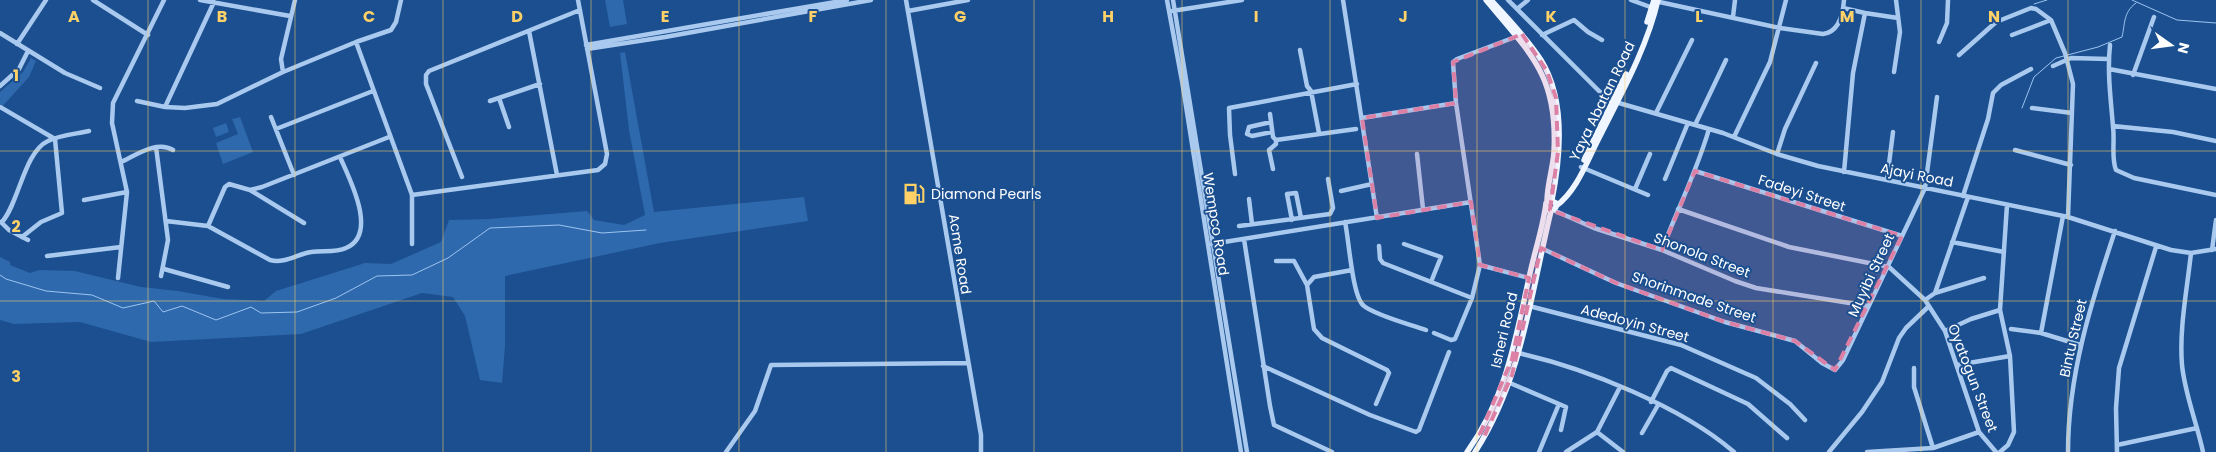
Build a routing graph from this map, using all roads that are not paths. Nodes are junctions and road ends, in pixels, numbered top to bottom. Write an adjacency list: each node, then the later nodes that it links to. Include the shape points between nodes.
1 (93, 0): 44 (street)
2 (164, 0): 44 (street)
3 (200, 0): 26 (street)
4 (295, 0): 36 (street)
5 (401, 0): 50 (street, via 391,30)
6 (578, 0): 31 (street)
7 (847, 0): 54 (street)
8 (870, 0): 54 (street, via 665,37)
9 (906, 0): 33 (street, Acme Road)
10 (968, 0): 33 (street)
11 (1167, 0): 34 (street, Wempco Road)
12 (1173, 0): 32 (street, Wempco Road)
13 (1242, 0): 27 (street)
14 (1343, 0): 69 (street)
15 (1486, 0): 47 (main road)
16 (1491, 0): 47 (main road)
17 (1508, 0): 30 (street)
18 (1528, 0): 30 (street)
19 (1631, 0): 28 (street)
20 (1735, 0): 37 (street)
21 (1786, 0): 41 (street)
22 (1844, 0): 29 (street)
23 (1896, 0): 39 (street)
24 (1948, 0): 51 (street, via 1947,22)
25 (44, 1): 52 (street)
26 (214, 2): 36 (street); 81 (street)
27 (1217, 2): 32 (street)
28 (1655, 3): 37 (street); 80 (main road, Yaya Abatan Road)
29 (1843, 8): 35 (street); 41 (street, via 1837,27 1830,33)
30 (1517, 9): 45 (street)
31 (580, 10): 42 (street); 54 (street)
32 (1175, 10): 34 (street); 162 (street, Wempco Road)
33 (908, 11): 203 (street, Acme Road)
34 (1168, 12): 164 (street, Wempco Road)
35 (1865, 14): 39 (street); 119 (street, via 1853,73)
36 (290, 16): 65 (street, via 281,59)
37 (1733, 16): 41 (street)
38 (2154, 17): 67 (street)
39 (1898, 18): 66 (street, via 1899,41)
40 (2051, 20): 46 (street); 57 (street, via 2032,8 1996,22); 58 (street)
41 (1780, 28): 103 (street, via 1770,62)
42 (530, 31): 68 (street); 123 (street, via 434,68 426,75 426,84)
43 (0, 33): 52 (street)
44 (148, 35): 114 (street, via 113,103 112,123)
45 (1542, 35): 48 (street, via 1574,20); 80 (street, via 1598,91)
46 (2012, 35)
47 (1519, 36): 79 (street, via 1453,62); 140 (main road, Isheri Road, via 1547,71 1556,98 1558,152)
48 (1602, 40)
49 (1692, 40): 84 (street)
50 (356, 42): 65 (street); 73 (street)
51 (1939, 42)
52 (17, 44): 56 (street)
53 (2110, 45): 59 (street)
54 (587, 47): 122 (street, via 607,159 598,170)
55 (1300, 50): 74 (street, via 1307,86)
56 (28, 51): 70 (street, via 19,69); 71 (street, via 65,73)
57 (1959, 55)
58 (2065, 57): 59 (street); 62 (street); 85 (street, via 2073,84)
59 (2108, 59): 64 (street)
60 (1726, 60): 92 (street)
61 (1816, 63): 112 (street)
62 (2053, 66)
63 (2031, 69): 136 (street, via 1993,93)
64 (2108, 69): 67 (street); 93 (street)
65 (283, 72): 81 (street, via 217,104 198,108)
66 (1894, 72)
67 (2133, 75): 72 (street)
68 (540, 84): 76 (street); 122 (street)
69 (1357, 84): 74 (street); 89 (street)
70 (0, 86)
71 (100, 88)
72 (2216, 89)
73 (372, 91): 96 (street); 102 (street)
74 (1311, 91): 101 (street); 120 (street, via 1229,108)
75 (1937, 97): 128 (street, Muyibi Street)
76 (499, 98): 78 (street); 94 (street)
77 (137, 101): 81 (street)
78 (490, 101)
79 (1456, 102): 89 (street); 139 (street)
80 (1615, 102): 84 (street, Ajayi Road); 116 (main road, Yaya Abatan Road)
81 (165, 107)
82 (2, 108): 87 (street); 104 (street)
83 (2032, 108): 85 (street)
84 (1656, 113): 91 (street, Ajayi Road)
85 (2072, 113): 115 (street)
86 (1270, 114): 90 (street)
87 (0, 115)
88 (271, 117): 96 (street)
89 (1362, 118): 127 (street)
90 (1271, 122): 99 (street); 99 (street, via 1249,127 1247,134)
91 (1688, 123): 92 (street, Ajayi Road); 125 (street)
92 (1695, 125): 97 (street, Ajayi Road)
93 (2113, 126): 106 (street, via 2173,132); 135 (street, via 2116,170 2134,178)
94 (509, 127)
95 (1356, 128): 101 (street)
96 (276, 129): 121 (street)
97 (1709, 129): 103 (street, Ajayi Road); 118 (street)
98 (90, 131): 104 (street)
99 (1272, 132): 105 (street)
100 (1893, 132): 126 (street)
101 (1319, 133): 105 (street)
102 (389, 137): 113 (street); 133 (street)
103 (1734, 137): 112 (street, Ajayi Road)
104 (55, 139): 148 (street, via 40,146); 158 (street, via 62,213 41,222)
105 (1276, 140): 117 (street, via 1269,150)
106 (2216, 141)
107 (156, 147): 108 (street, via 166,146); 114 (street); 149 (street)
108 (173, 150)
109 (2015, 150): 115 (street)
110 (1417, 154): 142 (street)
111 (1650, 154): 129 (street)
112 (1777, 154): 119 (street, Ajayi Road)
113 (340, 157): 121 (street); 153 (street, via 358,198 361,215 357,237 347,248 312,252 278,262)
114 (121, 162): 132 (street)
115 (2071, 165): 144 (street)
116 (1582, 167): 129 (street); 140 (main road, Yaya Abatan Road)
117 (1273, 169)
118 (1695, 171): 143 (street); 157 (street, Fadeyi Street)
119 (1844, 172): 126 (street, Ajayi Road)
120 (1235, 174)
121 (294, 175): 130 (street)
122 (557, 175): 133 (street)
123 (462, 176)
124 (1328, 179): 146 (street, via 1330,214)
125 (1665, 180)
126 (1887, 180): 128 (street, Ajayi Road)
127 (1372, 184): 131 (street); 145 (street)
128 (1925, 188): 136 (street, Ajayi Road); 157 (street, Muyibi Street)
129 (1635, 189): 134 (street)
130 (250, 190): 151 (street); 153 (street, via 233,184 225,187)
131 (1341, 191)
132 (127, 192): 138 (street); 167 (street)
133 (412, 195): 163 (street)
134 (1648, 195)
135 (2216, 195)
136 (1965, 196): 141 (street, Ajayi Road); 161 (street)
137 (1249, 199): 152 (street)
138 (84, 200)
139 (1472, 202): 142 (street); 176 (street)
140 (1552, 205): 169 (main road, Isheri Road); 171 (street, Shonola Street, via 1594,228); 182 (main road, Isheri Road)
141 (2007, 205): 144 (street, Ajayi Road); 172 (street)
142 (1423, 209): 145 (street)
143 (1678, 209): 171 (street); 177 (street, via 1789,248)
144 (2065, 217): 156 (street, Ajayi Road); 198 (street)
145 (1377, 218): 150 (street)
146 (1296, 219): 146 (street, via 1287,194 1296,193); 152 (street); 155 (street)
147 (2216, 220): 170 (street)
148 (1, 222): 158 (street)
149 (166, 222): 153 (street); 178 (street, via 168,240)
150 (1345, 222): 155 (street); 179 (street)
151 (304, 223)
152 (1252, 224): 154 (street)
153 (208, 226)
154 (1239, 226)
155 (1298, 230): 159 (street)
156 (2115, 231): 168 (street, Ajayi Road); 199 (street, Bintu Street)
157 (1902, 236): 177 (street, Muyibi Street)
158 (22, 237): 160 (street)
159 (1244, 239): 162 (street); 205 (street)
160 (28, 240)
161 (1952, 242): 172 (street); 187 (street)
162 (1214, 243): 164 (street); 228 (street, Wempco Road)
163 (412, 244)
164 (1208, 244): 227 (street, Wempco Road)
165 (1404, 244): 184 (street, via 1440,257)
166 (1379, 246): 184 (street, via 1383,263)
167 (121, 247): 174 (street); 181 (street)
168 (2156, 247): 173 (street, Ajayi Road); 222 (street, via 2119,368)
169 (1541, 248): 190 (main road, Isheri Road); 207 (street, Shorinmade Street, via 1616,283 1725,322 1795,341)
170 (2214, 249): 173 (street, Ajayi Road)
171 (1662, 250): 191 (street, Shonola Street, via 1756,288)
172 (2004, 252): 193 (street)
173 (2191, 253): 215 (street, via 2182,365)
174 (47, 256)
175 (1276, 261): 185 (street, via 1294,261)
176 (1480, 265): 182 (street); 188 (street)
177 (1889, 266): 189 (street, Oyatogun Street); 191 (street, Muyibi Street)
178 (164, 269): 180 (street); 186 (street)
179 (1352, 270): 185 (street, via 1314,277); 195 (street, via 1358,300 1363,305)
180 (161, 276)
181 (118, 278)
182 (1529, 278): 220 (main road, Isheri Road, via 1507,374)
183 (1984, 278): 187 (street)
184 (1431, 282): 188 (street)
185 (1307, 285): 211 (street, via 1316,334 1389,373)
186 (228, 287)
187 (1935, 293): 189 (street)
188 (1472, 298): 197 (street, via 1456,339)
189 (1925, 300): 192 (street, Oyatogun Street)
190 (1528, 306): 201 (main road, Isheri Road); 214 (street, Adedoyin Street, via 1681,345 1756,378 1779,394)
191 (1868, 306): 207 (street, Muyibi Street, via 1843,360)
192 (1929, 306): 196 (street, Oyatogun Street); 236 (street, via 1899,338 1882,382)
193 (2000, 310): 196 (street); 202 (street)
194 (2011, 329): 198 (street)
195 (1426, 330)
196 (1945, 331): 204 (street, Oyatogun Street)
197 (1434, 333)
198 (2041, 333): 199 (street)
199 (2080, 345): 238 (street, Bintu Street)
200 (1449, 352): 205 (street, via 1416,432 1370,415)
201 (1518, 353): 208 (main road, Isheri Road); 209 (street)
202 (2010, 356): 204 (street); 224 (street, via 2014,432)
203 (968, 364): 225 (street, via 771,365 755,410); 226 (street, Acme Road)
204 (1957, 365): 218 (street, Oyatogun Street)
205 (1263, 366): 229 (street, via 1274,425)
206 (1914, 368): 223 (street, via 1914,387)
207 (1835, 370)
208 (1510, 383): 212 (street); 220 (main road, Isheri Road)
209 (1620, 387): 210 (street); 217 (street)
210 (1651, 402): 213 (street); 221 (street, via 1671,368 1748,404)
211 (1376, 404)
212 (1559, 404): 216 (street, via 1567,409); 232 (street)
213 (1658, 405): 219 (street); 235 (street, via 1712,435)
214 (1805, 420)
215 (2197, 428): 222 (street); 240 (street)
216 (1561, 430)
217 (1597, 432): 233 (street); 234 (street)
218 (1979, 432): 223 (street); 224 (street, Oyatogun Street)
219 (1642, 433)
220 (1482, 436): 230 (main road, Isheri Road); 231 (main road, Isheri Road)
221 (1787, 438)
222 (2117, 445): 239 (street)
223 (1933, 448): 237 (street)
224 (2002, 451)
225 (726, 452)
226 (982, 452)
227 (1240, 452)
228 (1247, 452)
229 (1332, 452)
230 (1467, 452)
231 (1474, 452)
232 (1539, 452)
233 (1566, 452)
234 (1623, 452)
235 (1734, 452)
236 (1829, 452)
237 (1867, 452)
238 (2068, 452)
239 (2117, 452)
240 (2203, 452)

